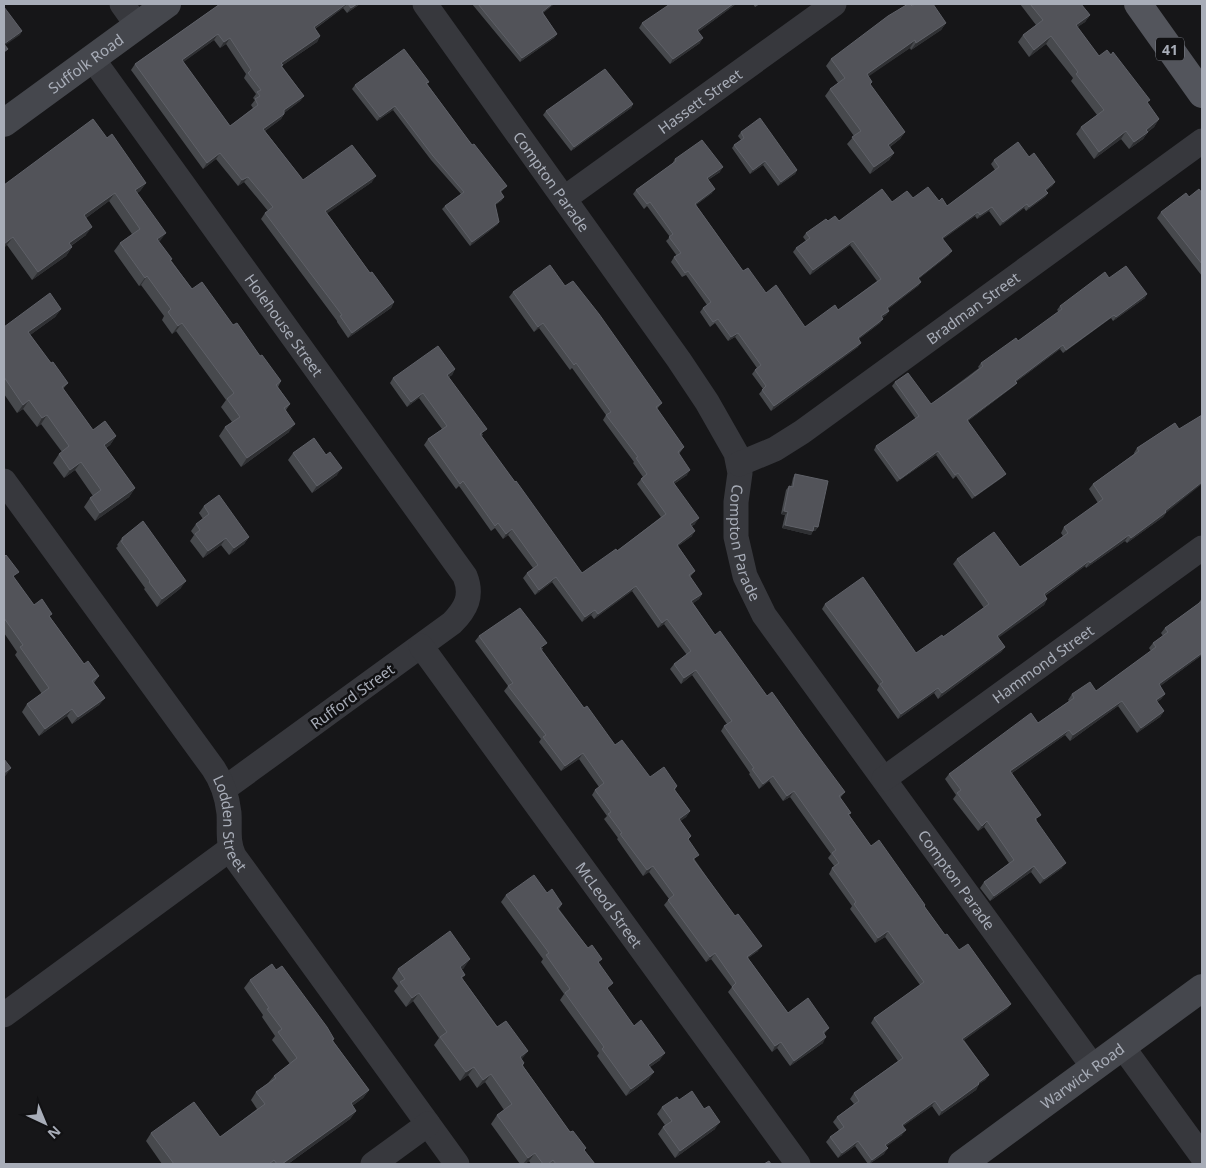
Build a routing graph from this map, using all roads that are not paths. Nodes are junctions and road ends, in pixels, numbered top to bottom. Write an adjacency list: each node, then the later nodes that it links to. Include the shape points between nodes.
1 (167, 4): 5 (street, Suffolk Road)
2 (425, 4): 10 (street, Compton Parade)
3 (834, 4): 10 (street, Hassett Street)
4 (1138, 4): 7 (main road, 41)
5 (129, 15): 6 (street, Suffolk Road)
6 (92, 58): 8 (street, Suffolk Road); 14 (street, Holehouse Street, via 464,576)
7 (1202, 94)
8 (4, 123)
9 (1202, 141): 11 (street, Bradman Street, via 802,432 775,449)
10 (565, 198): 11 (street, Compton Parade, via 693,380 736,453)
11 (739, 464): 16 (street, Compton Parade, via 736,537 753,595 778,636)
12 (4, 481): 17 (street, Lodden Street, via 213,768)
13 (1202, 548): 16 (street, Hammond Street)
14 (469, 594): 15 (street, Rufford Street, via 468,602 458,617)
15 (421, 646): 17 (street, Rufford Street); 27 (street, McLeod Street)
16 (884, 779): 22 (street, Compton Parade)
17 (224, 789): 18 (street, Lodden Street)
18 (230, 849): 20 (street); 23 (street, Lodden Street)
19 (1202, 988): 21 (street, Warwick Road)
20 (4, 1015)
21 (1122, 1046): 22 (street, Warwick Road); 24 (street)
22 (1094, 1068): 28 (street, Warwick Road)
23 (428, 1124): 25 (street); 26 (street, Lodden Street)
24 (1202, 1156)
25 (373, 1164)
26 (457, 1164)
27 (798, 1164)
28 (962, 1164)

